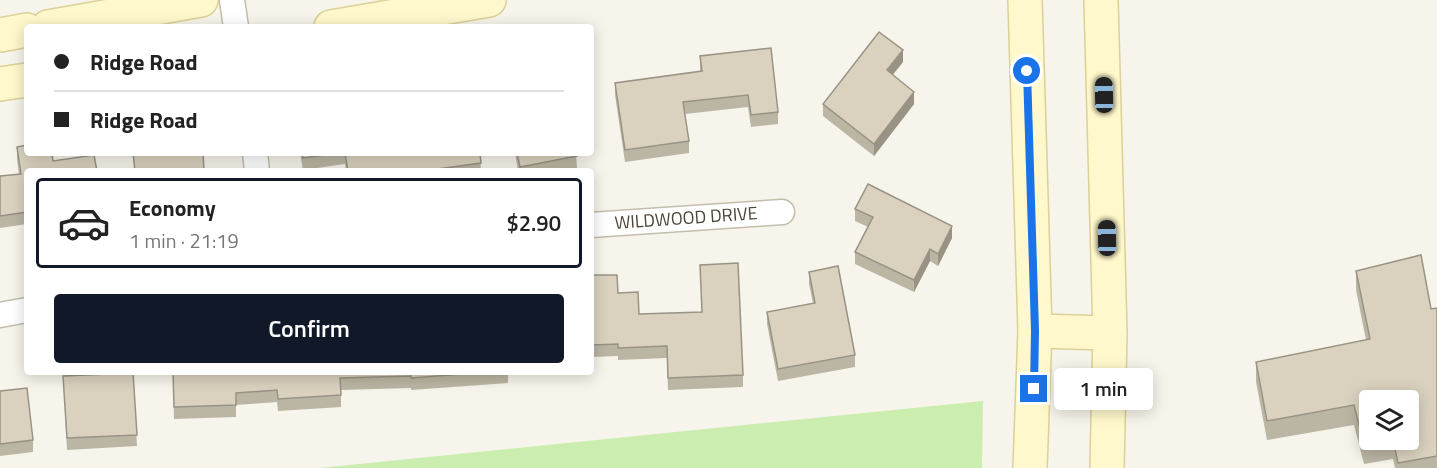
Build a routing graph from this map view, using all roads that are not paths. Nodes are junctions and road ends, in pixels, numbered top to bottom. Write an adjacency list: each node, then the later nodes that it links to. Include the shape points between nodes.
1 (201, 0): 6 (main road)
2 (232, 0): 7 (street)
3 (489, 0): 8 (main road)
4 (1025, 0): 17 (main road)
5 (1101, 0): 18 (main road)
6 (65, 24)
7 (236, 24)
8 (349, 24)
9 (24, 31): 10 (main road)
10 (0, 35)
11 (24, 80): 12 (main road)
12 (0, 84)
13 (782, 212): 14 (street, WILDWOOD DRIVE)
14 (594, 225)
15 (24, 311): 16 (street)
16 (0, 315)
17 (1035, 331): 18 (main road); 19 (main road)
18 (1110, 333): 20 (main road)
19 (1030, 468)
20 (1107, 468)

